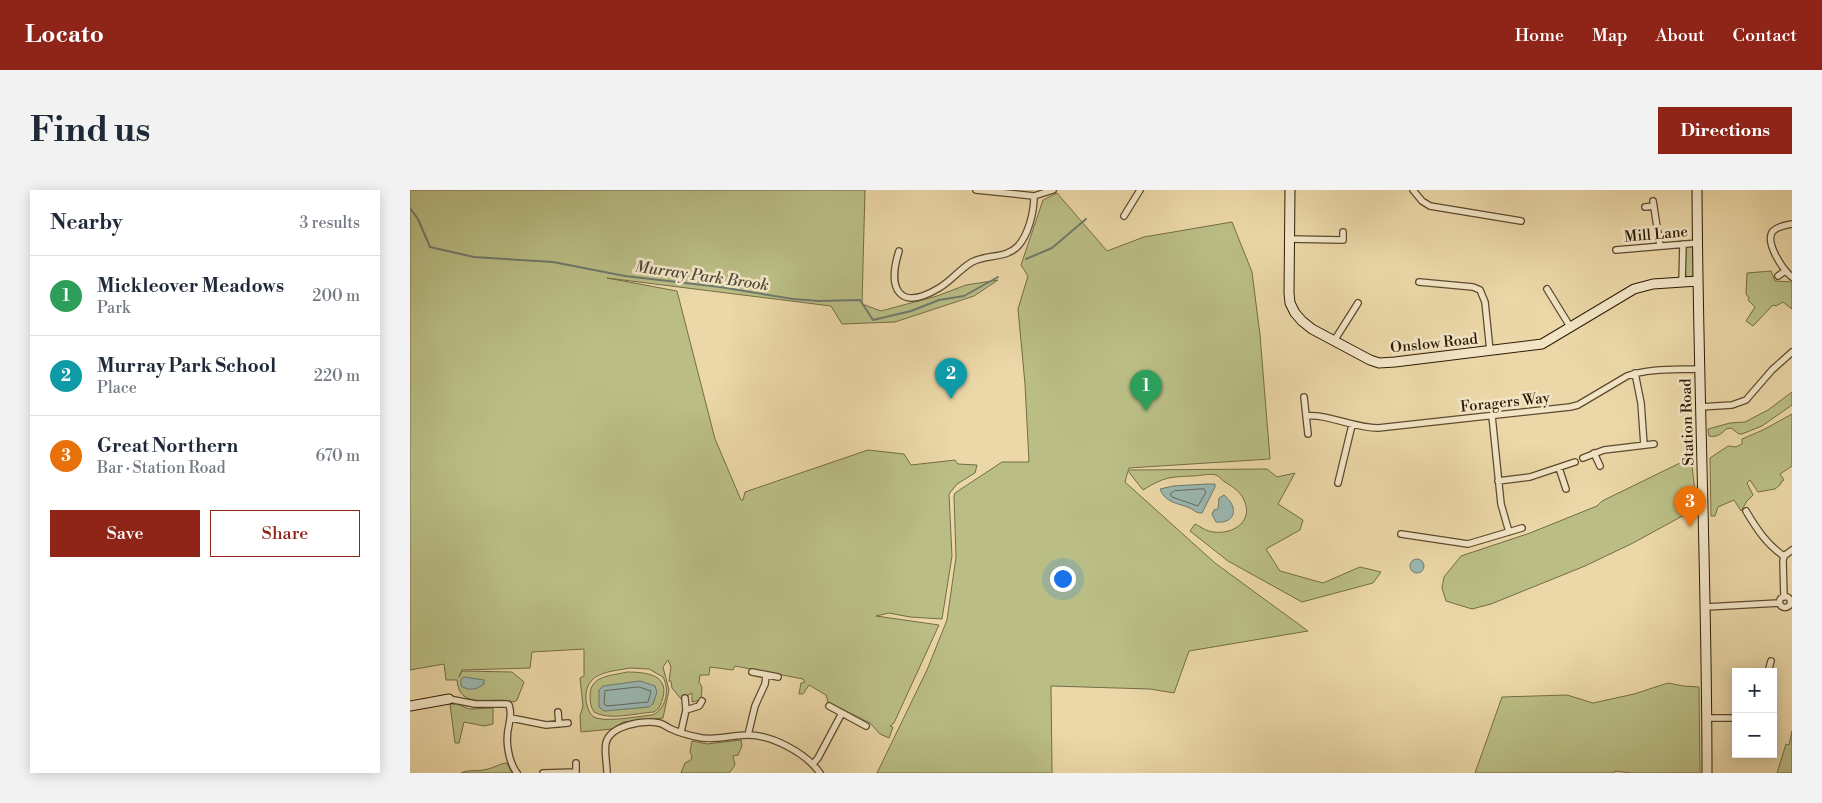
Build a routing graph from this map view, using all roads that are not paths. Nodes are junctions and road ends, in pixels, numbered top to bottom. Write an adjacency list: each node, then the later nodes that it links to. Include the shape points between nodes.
1 (976, 190): 7 (street)
2 (1053, 190): 7 (street)
3 (1140, 190): 8 (street)
4 (1290, 190): 15 (street, Onslow Road)
5 (1413, 190): 12 (street, via 1430,206)
6 (1698, 190): 16 (street, Station Road)
7 (1034, 196): 20 (street, via 1032,212 1017,247 1008,253 975,260 932,292 910,298 898,293 894,275)
8 (1131, 206): 10 (street); 11 (street)
9 (1645, 207): 18 (street, via 1653,203)
10 (1137, 211)
11 (1124, 216)
12 (1521, 221)
13 (1792, 224): 21 (street, via 1778,228 1771,235 1774,253)
14 (1343, 232): 15 (street, via 1342,240)
15 (1289, 239): 30 (street, Onslow Road, via 1289,293 1293,309 1302,321)
16 (1698, 243): 17 (street, Mill Lane); 24 (street, Station Road)
17 (1683, 244): 18 (street, Mill Lane); 26 (street)
18 (1660, 246): 19 (street, Mill Lane)
19 (1616, 250)
20 (899, 251)
21 (1785, 271): 22 (street); 23 (street)
22 (1778, 276)
23 (1792, 277)
24 (1698, 281): 26 (street, Onslow Road); 33 (street, Station Road)
25 (1419, 282): 31 (street, via 1427,286 1480,290 1484,296)
26 (1682, 282): 29 (street, Onslow Road, via 1634,289)
27 (1547, 289): 29 (street, via 1555,295)
28 (1358, 308): 30 (street)
29 (1571, 328): 31 (street, Onslow Road, via 1542,344)
30 (1334, 341): 31 (street, Onslow Road, via 1379,363)
31 (1490, 351)
32 (1792, 352): 36 (street, via 1746,400 1732,405)
33 (1699, 369): 34 (street, Foragers Way); 36 (street, Station Road)
34 (1635, 373): 38 (street, Foragers Way, via 1578,405); 42 (street)
35 (1304, 396): 37 (street)
36 (1700, 407): 60 (street, Station Road)
37 (1306, 416): 39 (street, Foragers Way, via 1321,416); 40 (street)
38 (1492, 416): 39 (street, Foragers Way, via 1378,428); 48 (street)
39 (1352, 425): 49 (street)
40 (1308, 434)
41 (1654, 444): 42 (street)
42 (1644, 445): 43 (street)
43 (1594, 453): 44 (street); 46 (street)
44 (1583, 458)
45 (1575, 462): 47 (street)
46 (1600, 466)
47 (1559, 468): 48 (street, via 1530,478); 50 (street)
48 (1498, 481): 53 (street)
49 (1338, 483)
50 (1566, 489)
51 (1746, 511): 56 (street, via 1770,546)
52 (1522, 528): 53 (street)
53 (1510, 532): 54 (street, via 1468,544)
54 (1401, 534)
55 (1792, 550): 56 (street)
56 (1784, 556): 57 (street)
57 (1784, 597): 58 (street); 59 (street)
58 (1779, 602): 59 (street, via 1785,608); 60 (street)
59 (1791, 602)
60 (1706, 607): 75 (street, Station Road)
61 (1771, 661): 62 (street)
62 (1769, 668)
63 (752, 672): 64 (street)
64 (766, 676): 65 (street); 81 (street)
65 (778, 677)
66 (685, 698): 71 (street)
67 (449, 699): 69 (street); 74 (street, via 475,704 507,704)
68 (702, 701): 71 (street, via 699,706)
69 (410, 706)
70 (829, 706): 73 (street)
71 (686, 710): 80 (street)
72 (558, 712): 78 (street)
73 (842, 713): 79 (street); 83 (street)
74 (512, 718): 78 (street, via 546,725); 85 (street, via 508,726 508,749)
75 (1706, 718): 76 (street); 89 (street, Station Road)
76 (1732, 718)
77 (568, 723): 78 (street)
78 (559, 724)
79 (866, 726)
80 (681, 732): 81 (street, via 711,739); 87 (street, via 656,722 621,726 606,743)
81 (748, 735): 83 (street, via 783,745)
82 (576, 763): 84 (street)
83 (813, 764): 88 (street)
84 (576, 772): 86 (street)
85 (517, 773)
86 (543, 773)
87 (607, 773)
88 (820, 773)
89 (1707, 773)

